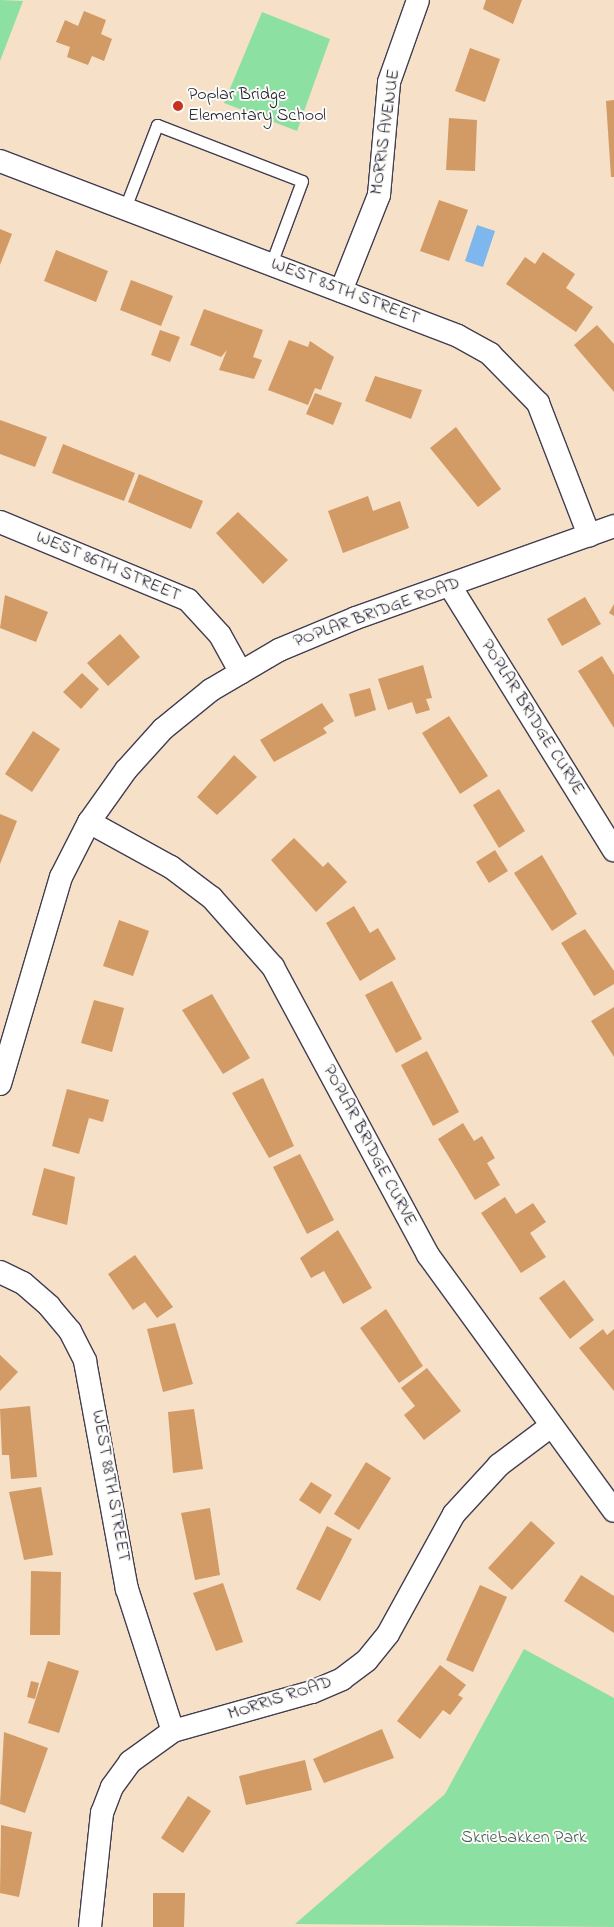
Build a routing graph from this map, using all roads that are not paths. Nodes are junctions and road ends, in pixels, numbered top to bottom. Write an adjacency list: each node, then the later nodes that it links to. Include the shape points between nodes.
1 (418, 0): 5 (street, MORRIS AVENUE, via 390,82 379,195)
2 (0, 161): 3 (street, WEST 85TH STREET)
3 (125, 208): 4 (street, WEST 85TH STREET); 4 (lane, via 157,125 302,181)
4 (271, 264): 5 (street, WEST 85TH STREET)
5 (341, 291): 8 (street, WEST 85TH STREET, via 458,336 490,354 516,376 542,411)
6 (0, 522): 10 (street, WEST 86TH STREET, via 188,600 220,635)
7 (614, 526): 8 (street, POPLAR BRIDGE ROAD)
8 (589, 535): 9 (street, POPLAR BRIDGE ROAD)
9 (450, 586): 10 (street, POPLAR BRIDGE ROAD, via 356,618 279,650); 12 (street, POPLAR BRIDGE CURVE)
10 (241, 673): 11 (street, POPLAR BRIDGE ROAD, via 163,729 126,770)
11 (89, 822): 13 (street, POPLAR BRIDGE ROAD, via 61,877); 15 (street, POPLAR BRIDGE CURVE, via 171,867 212,898 273,967 428,1255)
12 (614, 850)
13 (0, 1084)
14 (0, 1272): 17 (street, WEST 88TH STREET, via 23,1283 49,1306 70,1331 85,1361 127,1589)
15 (552, 1426): 16 (street, POPLAR BRIDGE CURVE); 17 (street, MORRIS ROAD, via 499,1465 454,1514 388,1634 367,1660 342,1679 312,1692)
16 (614, 1511)
17 (172, 1731): 18 (street, MORRIS ROAD, via 130,1762 112,1787 98,1841)
18 (90, 1927)

